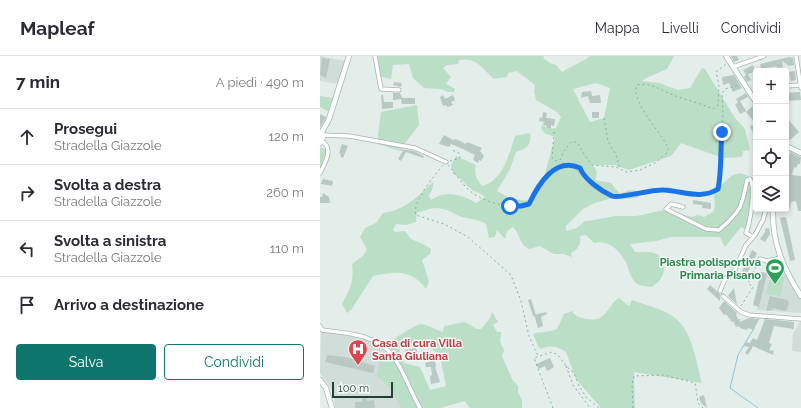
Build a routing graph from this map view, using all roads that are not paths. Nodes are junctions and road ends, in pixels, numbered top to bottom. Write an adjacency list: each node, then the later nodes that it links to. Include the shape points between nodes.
1 (349, 56): 12 (street, via 330,118)
2 (375, 56): 10 (street, via 381,89)
3 (726, 56): 6 (street)
4 (764, 56): 6 (street)
5 (796, 56): 7 (street)
6 (732, 65): 11 (street)
7 (800, 68): 9 (street)
8 (789, 86): 9 (street)
9 (801, 86)
10 (399, 90)
11 (753, 97)
12 (321, 134): 13 (street); 16 (street, via 349,136 415,148)
13 (321, 142): 17 (street, via 327,144 328,149)
14 (789, 149): 15 (street)
15 (801, 153)
16 (446, 162)
17 (320, 173)
18 (683, 207): 21 (street, via 671,204 666,209 706,229 719,230 743,203 747,180 750,179 752,200 750,225 746,233)
19 (765, 212): 21 (street)
20 (772, 212): 22 (street, via 772,229 776,249)
21 (753, 237): 24 (street, via 746,245 733,274 725,279)
22 (781, 258): 23 (street, via 767,261); 26 (street)
23 (760, 259)
24 (720, 291)
25 (723, 296): 27 (street, via 741,312 749,315)
26 (801, 296)
27 (801, 319)
28 (320, 326): 31 (street, via 322,330 349,333 379,343 392,356)
29 (320, 380): 30 (street, via 328,393)
30 (332, 408)
31 (420, 408)

